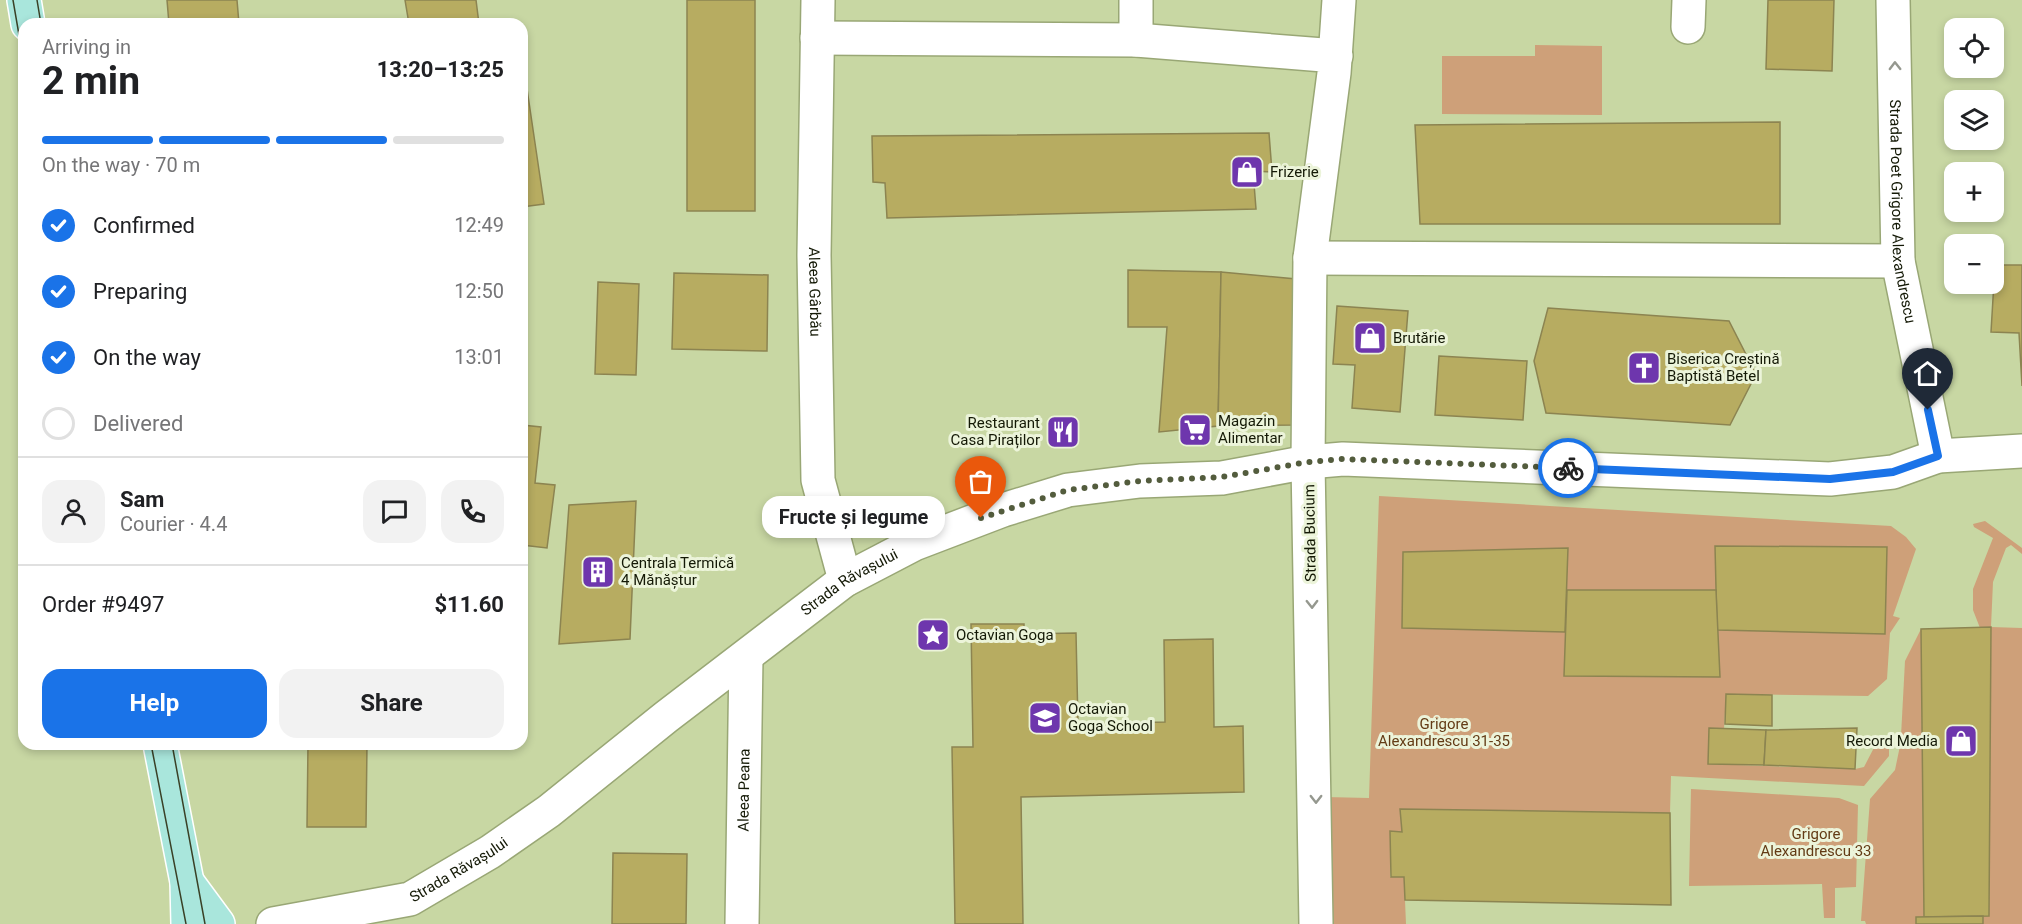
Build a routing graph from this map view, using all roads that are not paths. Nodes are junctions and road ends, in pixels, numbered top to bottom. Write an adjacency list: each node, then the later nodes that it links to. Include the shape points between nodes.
1 (24, 0): 6 (main road)
2 (818, 0): 7 (street, Aleea Gârbău)
3 (1136, 0): 8 (street)
4 (1339, 0): 9 (street, Strada Bucium)
5 (1893, 0): 11 (street, Strada Poet Grigore Alexandrescu, one-way to 5)
6 (27, 18)
7 (817, 38): 8 (street); 15 (street, Aleea Gârbău, via 814,255 818,480)
8 (1136, 40): 9 (street)
9 (1336, 56): 10 (street, Strada Bucium)
10 (1310, 258): 11 (street); 14 (street, Strada Bucium)
11 (1898, 261): 13 (street, Strada Poet Grigore Alexandrescu)
12 (2022, 450): 13 (street, Strada Răvașului)
13 (1938, 456): 14 (street, Strada Răvașului, via 1893,472 1830,479 1343,459)
14 (1308, 462): 15 (street, Strada Răvașului, via 1222,477 1068,490 914,544); 23 (street, Strada Bucium, one-way to 23)
15 (845, 580): 16 (street, Strada Răvașului)
16 (746, 657): 21 (street, Strada Răvașului, via 549,811 490,852 410,899); 22 (street, Aleea Peana)
17 (161, 750): 18 (main road)
18 (187, 882): 19 (main road); 20 (main road)
19 (188, 924)
20 (218, 924)
21 (273, 924)
22 (742, 924)
23 (1316, 924)

